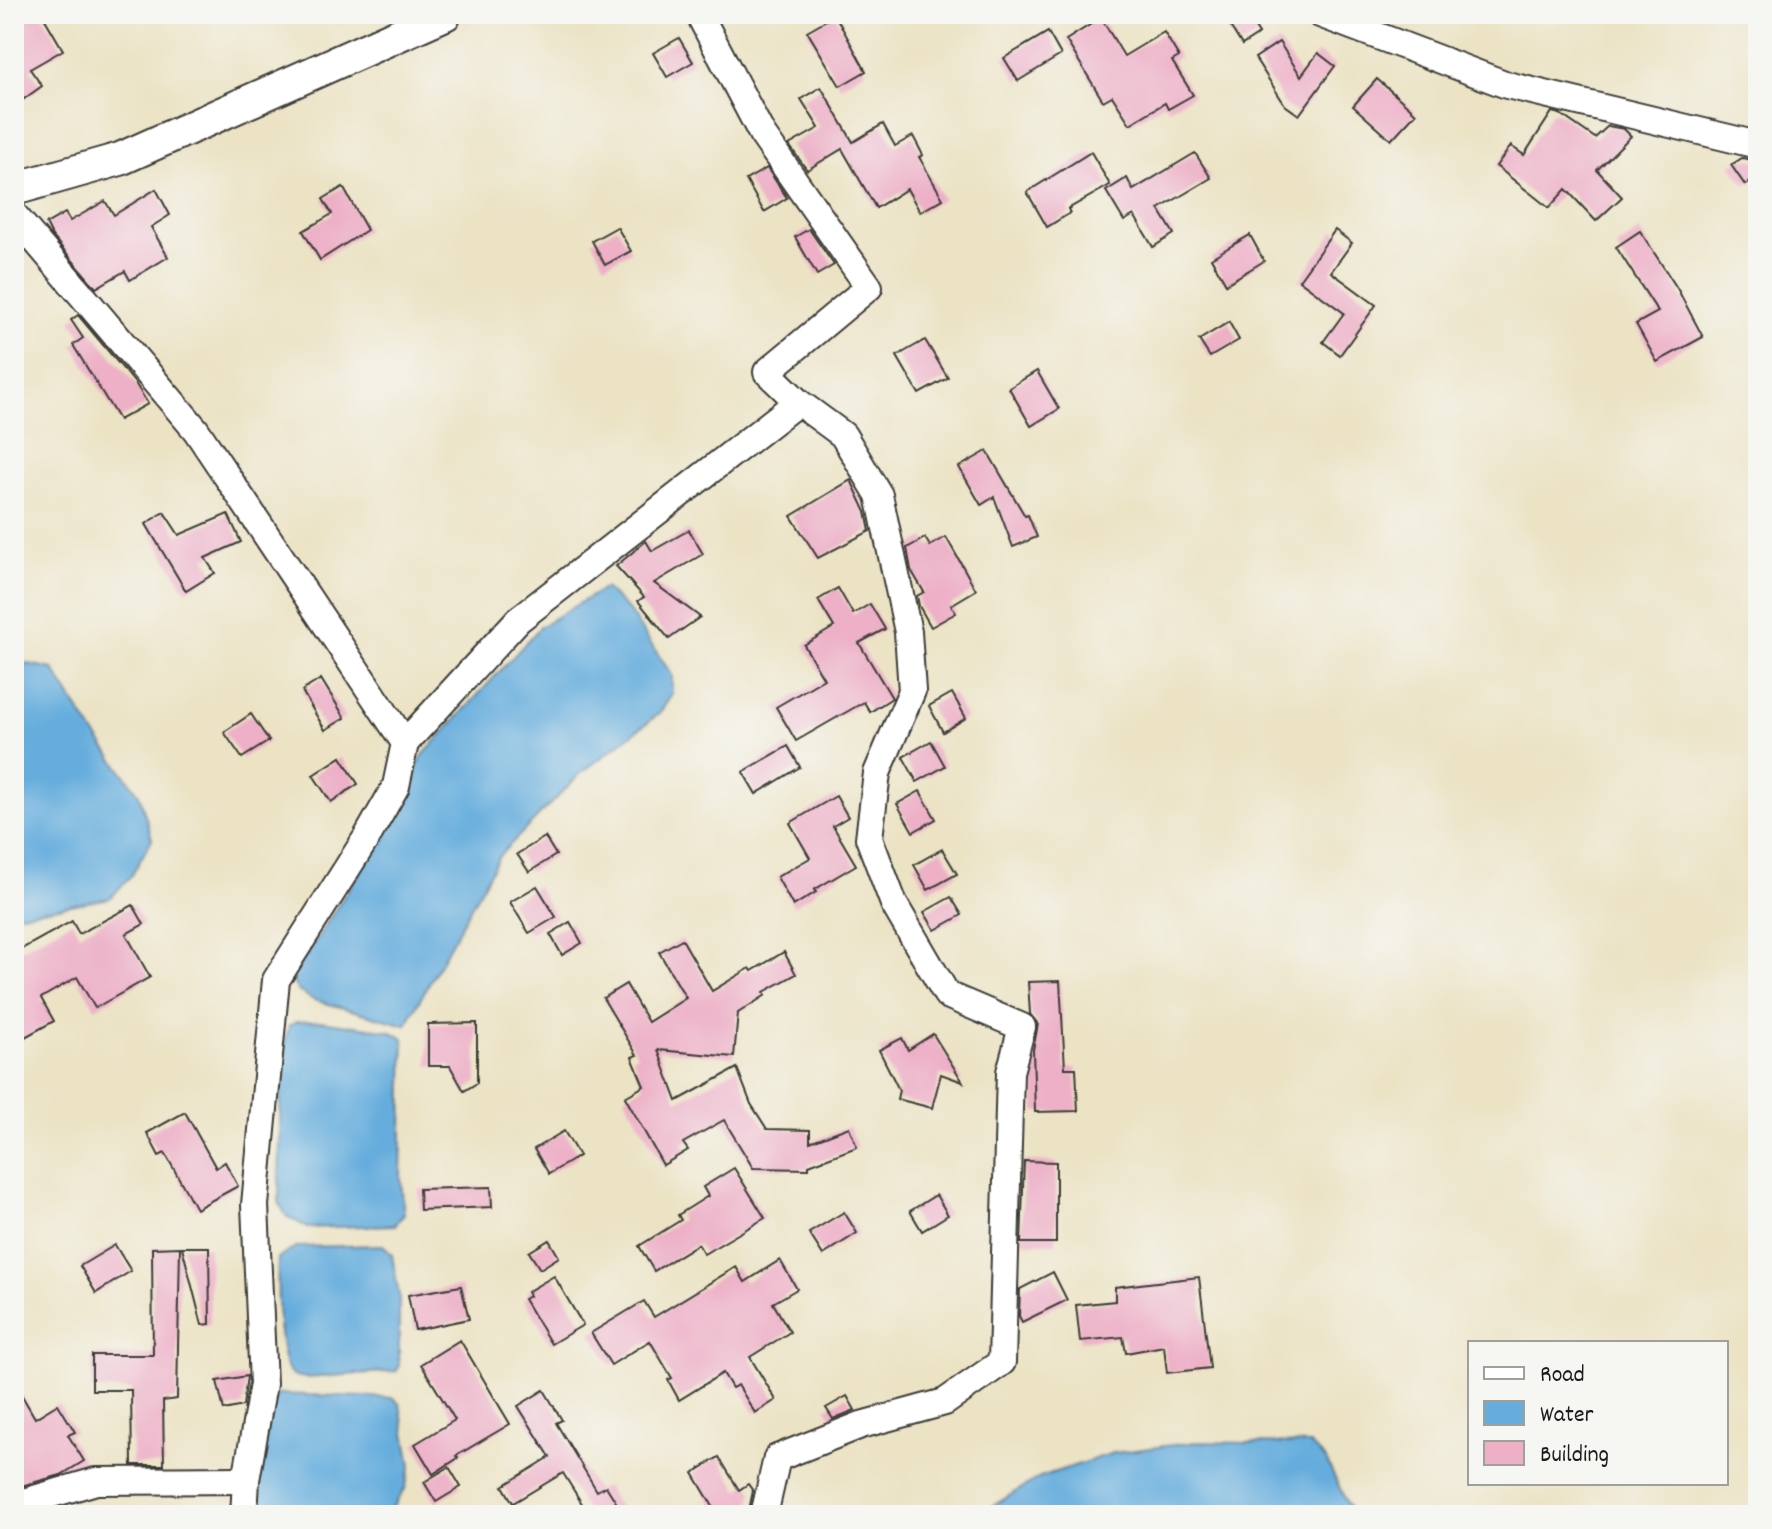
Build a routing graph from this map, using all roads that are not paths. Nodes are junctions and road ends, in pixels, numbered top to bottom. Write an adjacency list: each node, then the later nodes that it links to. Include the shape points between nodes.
1 (445, 14): 5 (main road, via 120,159)
2 (699, 14): 7 (street, via 762,134 869,287 767,372)
3 (1320, 14): 4 (street, via 1507,85)
4 (1758, 145)
5 (14, 189)
6 (14, 215): 8 (street, via 196,430)
7 (798, 402): 8 (street, via 518,620); 12 (street, via 843,435 879,495 908,632 912,691 877,773 869,838 894,904 947,995 1022,1027 1010,1072 1002,1362 945,1402 861,1425 777,1458)
8 (405, 743): 9 (street, via 396,786 276,980 255,1205 263,1384)
9 (246, 1480): 10 (street, via 96,1481); 11 (street)
10 (14, 1505)
11 (244, 1515)
12 (764, 1515)

